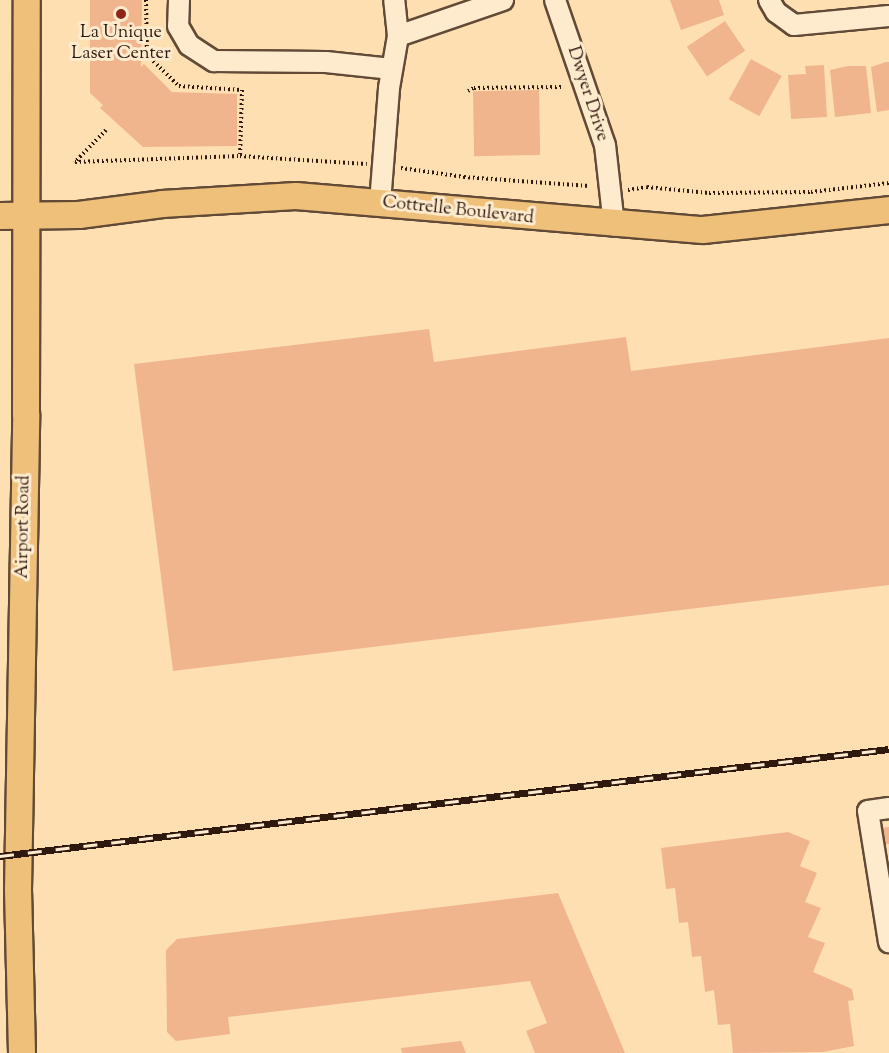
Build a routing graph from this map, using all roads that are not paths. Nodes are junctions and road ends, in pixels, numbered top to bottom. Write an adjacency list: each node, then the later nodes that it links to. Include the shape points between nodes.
1 (179, 0): 9 (street, via 178,26 189,45 214,61 327,62)
2 (394, 0): 8 (street)
3 (504, 0): 8 (street)
4 (555, 0): 14 (street, Dwyer Drive, via 605,145)
5 (769, 0): 7 (street, via 784,20 794,25)
6 (29, 6): 13 (main road, Airport Road)
7 (889, 16)
8 (398, 36): 9 (street)
9 (392, 69): 10 (street)
10 (380, 203): 13 (main road, Cottrelle Boulevard, via 296,196); 14 (main road, Cottrelle Boulevard)
11 (889, 210): 14 (main road, Cottrelle Boulevard, via 703,230)
12 (0, 216): 13 (main road, Cottrelle Boulevard)
13 (27, 216): 17 (main road, Airport Road, via 18,890)
14 (614, 225)
15 (889, 808): 16 (street, via 868,811)
16 (889, 942)
17 (22, 1053)

